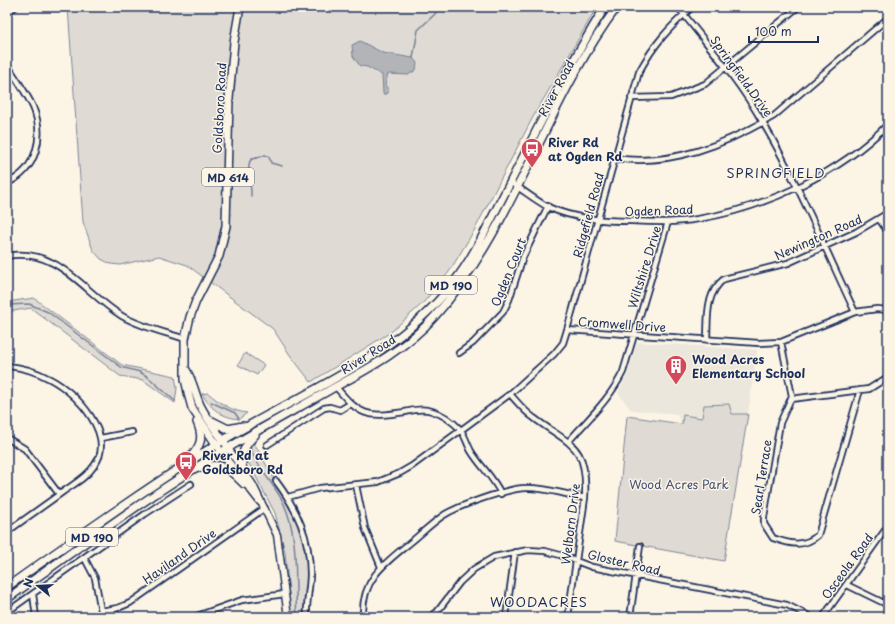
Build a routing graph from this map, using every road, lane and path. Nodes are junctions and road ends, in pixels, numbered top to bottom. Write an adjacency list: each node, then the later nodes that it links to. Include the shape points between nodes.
1 (15, 7): 8 (street)
2 (240, 7): 33 (main road, Goldsboro Road / MD 614, via 229,99 225,232 215,266 190,317)
3 (605, 7): 17 (main road, River Road / MD 190, via 579,50)
4 (617, 7): 19 (main road, River Road / MD 190, via 586,55)
5 (678, 7): 9 (street, Springfield Drive)
6 (692, 7): 9 (street, Ridgefield Road)
7 (798, 7): 12 (street)
8 (7, 12)
9 (684, 14): 12 (street, Springfield Drive); 13 (street, Ridgefield Road, via 664,33 650,52 639,72)
10 (888, 18): 14 (street, via 774,116)
11 (7, 64): 18 (street, via 32,106 39,130 38,144 31,163 15,179)
12 (725, 68): 13 (street, via 705,84 687,92 659,99); 14 (street, Springfield Drive)
13 (631, 98): 16 (street, Ridgefield Road)
14 (763, 122): 16 (street, via 732,138 692,152 651,159); 20 (street, Springfield Drive)
15 (888, 124): 20 (street, Ogden Road, via 842,163)
16 (614, 158): 24 (street, Ridgefield Road)
17 (510, 182): 19 (street, Ogden Road); 47 (main road, River Road / MD 190, via 472,254 454,282 426,314 396,340 362,362)
18 (7, 183)
19 (518, 187): 21 (street, Ogden Road); 40 (main road, River Road / MD 190, via 483,253 460,287 433,319 402,346)
20 (797, 187): 25 (street, Ogden Road, via 728,213 697,220); 27 (street, Springfield Drive)
21 (548, 206): 24 (street, Ogden Road); 36 (street, Ogden Court, via 522,257 503,312 473,343)
22 (888, 213): 23 (street, Newington Road)
23 (879, 219): 26 (street); 27 (street, Newington Road)
24 (598, 220): 25 (street, Ogden Road); 31 (street, Ridgefield Road)
25 (668, 222): 32 (street, Wiltshire Drive)
26 (888, 232)
27 (825, 247): 30 (street, Springfield Drive); 34 (street, Newington Road, via 788,264 729,277 716,285 711,292)
28 (7, 256): 33 (street, via 25,254 48,260 62,267 122,316)
29 (888, 310): 30 (street, Cromwell Drive)
30 (855, 312): 35 (street, Cromwell Drive)
31 (567, 330): 32 (street, Cromwell Drive); 42 (street, Cromwell Drive, via 563,343 554,354)
32 (634, 335): 34 (street, Cromwell Drive); 53 (street, Wiltshire Drive, via 623,372 615,387)
33 (185, 339): 38 (main road, Goldsboro Road / MD 614)
34 (707, 340): 35 (street, Cromwell Drive)
35 (781, 342): 43 (street)
36 (459, 353)
37 (7, 366): 52 (street, via 28,370 62,387 82,406 97,426)
38 (186, 370): 45 (main road, Goldsboro Road / MD 614, via 187,390); 46 (main road, Goldsboro Road / MD 614)
39 (888, 377): 41 (street, via 869,389)
40 (336, 387): 44 (street); 48 (main road, River Road / MD 190)
41 (860, 390): 43 (street); 43 (street, Searl Terrace, via 820,530 818,535 806,544 773,538 764,524 780,422)
42 (510, 394): 49 (street, Cromwell Drive); 53 (street, Welborn Drive, via 533,418)
43 (791, 399)
44 (350, 404): 49 (street, via 362,412 376,415 431,411 443,416); 55 (street, via 340,410 324,408)
45 (192, 408): 54 (main road, Goldsboro Road / MD 614); 59 (main road, via 202,433 201,443 187,462)
46 (206, 417): 47 (main road, via 222,427 233,429); 54 (main road, Goldsboro Road / MD 614)
47 (264, 418): 54 (main road, River Road / MD 190)
48 (259, 430): 56 (main road, River Road / MD 190); 57 (main road, via 243,451)
49 (461, 430): 63 (street, Cromwell Drive, via 400,473 378,482); 65 (street, via 473,455)
50 (132, 432): 52 (street)
51 (7, 438): 64 (street, via 25,449)
52 (102, 438): 64 (street, via 101,451 95,466)
53 (569, 441): 67 (street, Welborn Drive, via 584,465)
54 (220, 443): 56 (main road, Goldsboro Road / MD 614); 59 (main road, River Road / MD 190)
55 (267, 445)
56 (225, 450): 57 (main road, Goldsboro Road / MD 614); 58 (main road, River Road / MD 190); 62 (main road, Goldsboro Road / MD 614)
57 (243, 470): 68 (main road, Goldsboro Road / MD 614)
58 (191, 472): 62 (main road, via 213,465 222,466); 81 (main road, River Road / MD 190, via 94,536)
59 (169, 476): 78 (main road, River Road / MD 190, via 89,528)
60 (276, 481): 66 (street)
61 (191, 484): 73 (street)
62 (244, 484): 68 (main road, Goldsboro Road / MD 614)
63 (356, 485): 66 (street, Cromwell Drive, via 320,488); 75 (street, via 365,528)
64 (59, 494): 70 (street)
65 (501, 494): 67 (street, via 530,488); 75 (street, via 445,514)
66 (288, 497): 89 (street, via 300,521 308,548 310,575)
67 (585, 498): 74 (street, Welborn Drive)
68 (265, 508): 80 (main road, Goldsboro Road / MD 614, via 277,535); 83 (street, Haviland Drive, via 130,603)
69 (888, 526): 77 (street, Osceola Road)
70 (7, 532)
71 (640, 546): 76 (street)
72 (515, 552): 74 (street, Gloster Road, via 545,551); 91 (street, Gloster Road, via 494,557 474,569); 92 (street)
73 (84, 559): 79 (street); 83 (street, via 95,578)
74 (576, 561): 76 (street, Gloster Road); 93 (street, Welborn Drive)
75 (381, 567): 90 (street, via 371,580 366,593)
76 (635, 576): 94 (street); 95 (street, Gloster Road, via 787,605)
77 (847, 584): 82 (street); 96 (street, Osceola Road)
78 (7, 587)
79 (33, 594): 84 (street); 85 (street)
80 (285, 594): 87 (street, via 242,600); 88 (main road, Goldsboro Road / MD 614)
81 (7, 599)
82 (888, 605)
83 (101, 611): 86 (street)
84 (7, 612)
85 (36, 617)
86 (102, 617)
87 (194, 617)
88 (288, 617)
89 (307, 617)
90 (363, 617)
91 (430, 617)
92 (506, 617)
93 (568, 617)
94 (630, 617)
95 (811, 617)
96 (823, 617)

